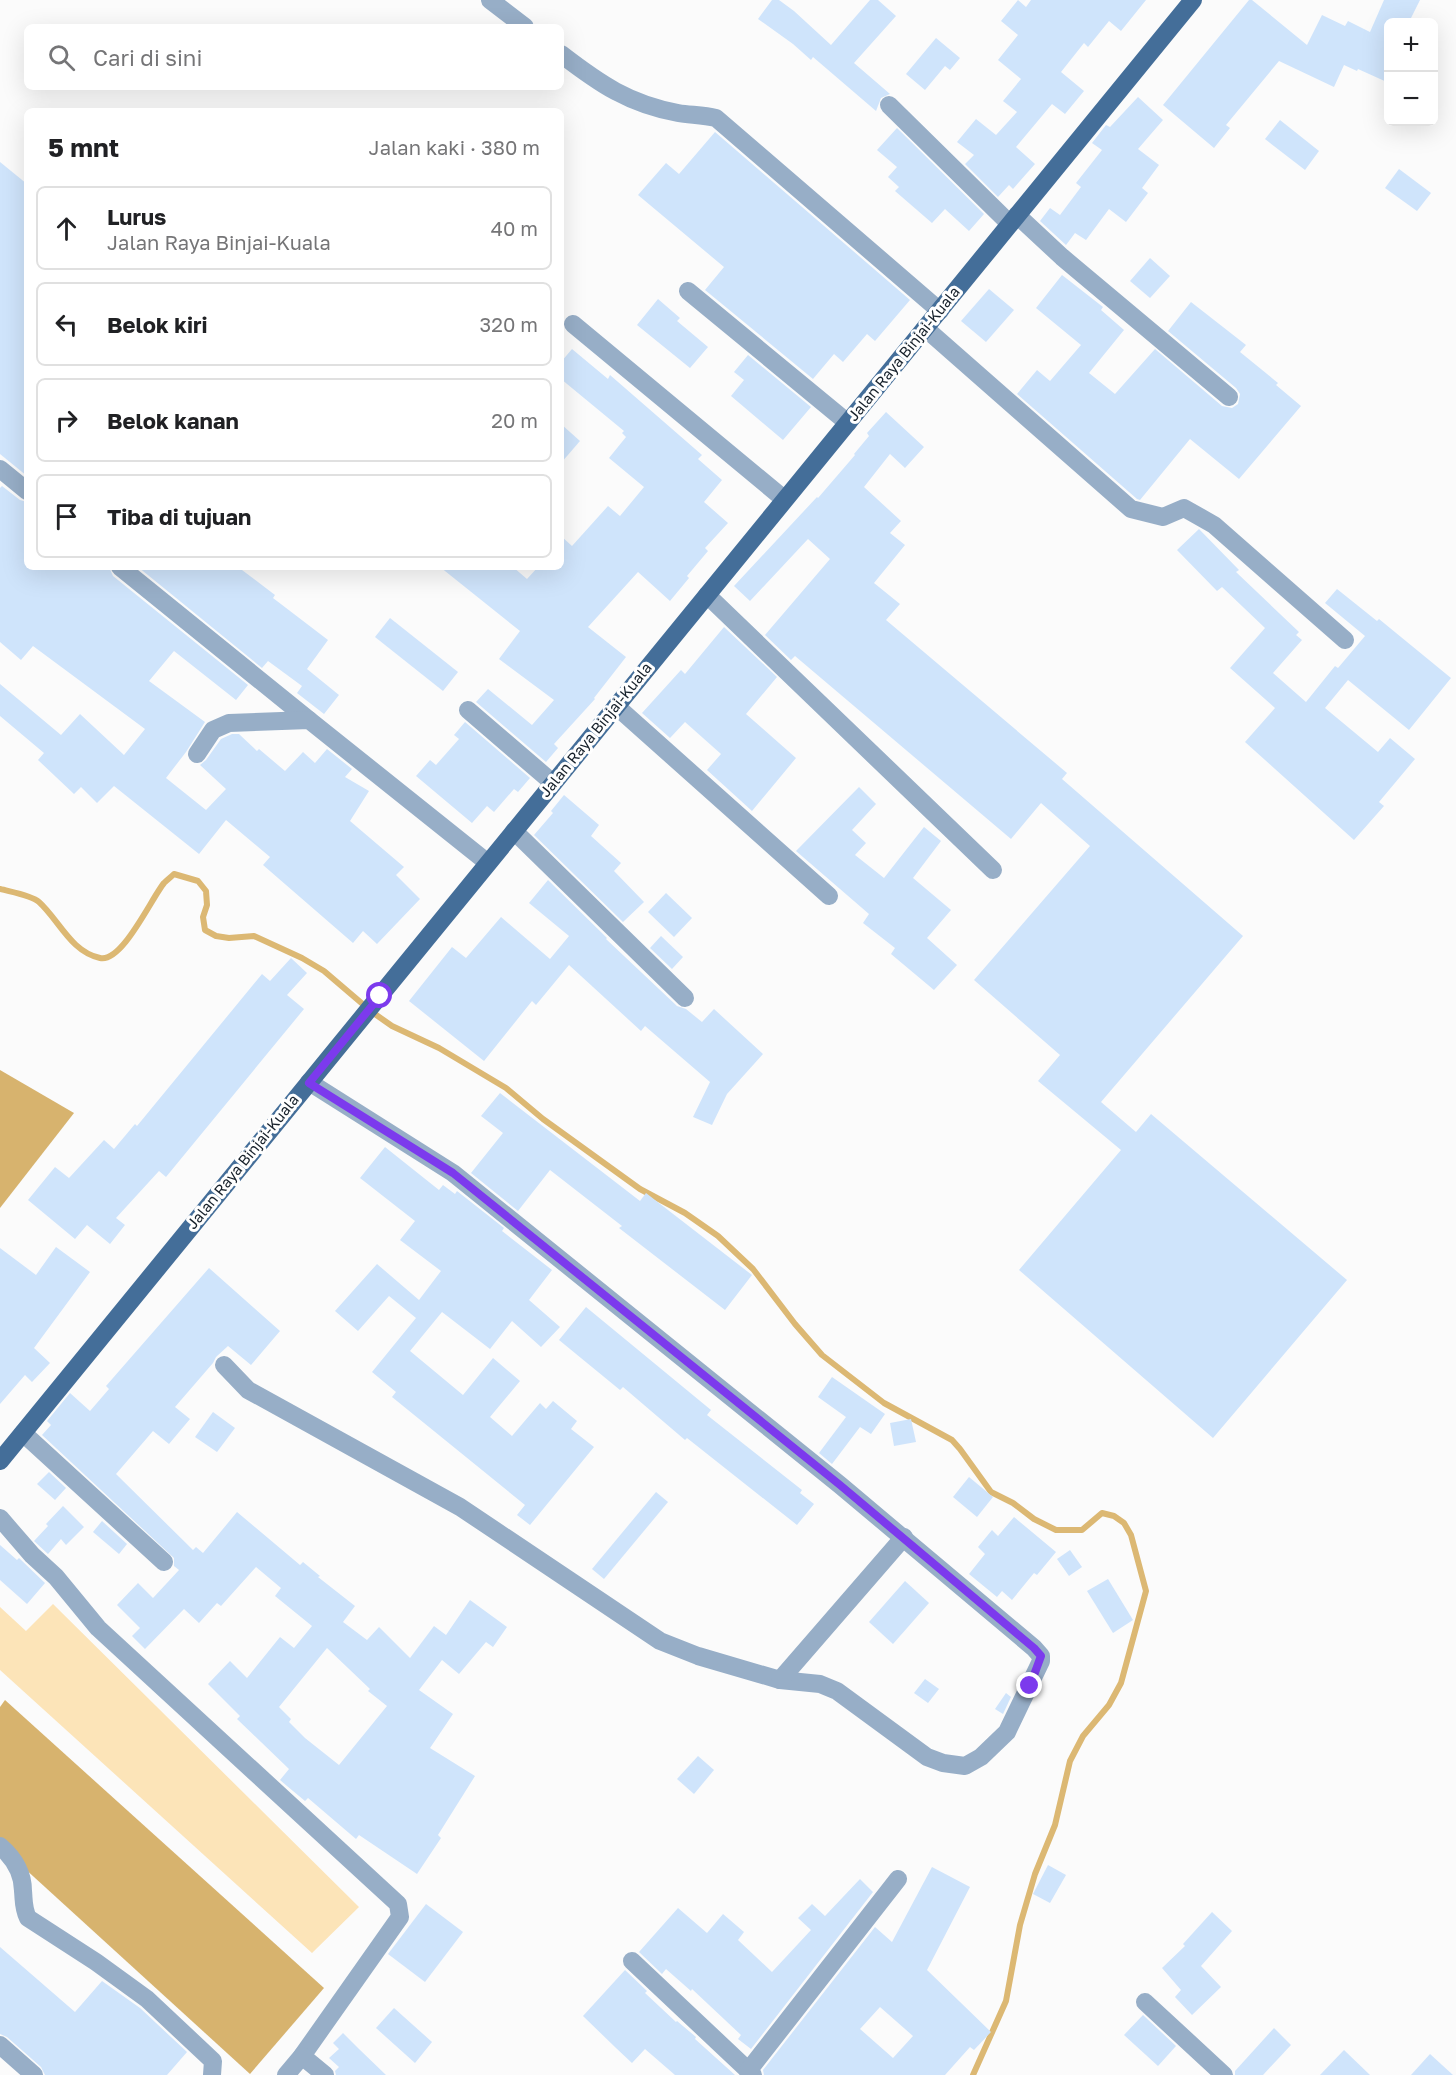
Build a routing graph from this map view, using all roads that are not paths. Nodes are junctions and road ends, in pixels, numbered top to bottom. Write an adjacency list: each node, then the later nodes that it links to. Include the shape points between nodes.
1 (490, 0): 3 (street)
2 (1193, 0): 6 (main road, Jalan Raya Binjai-Kuala)
3 (521, 24)
4 (564, 56): 8 (street, via 622,96 678,113 716,118)
5 (888, 105): 6 (street)
6 (1013, 220): 8 (main road, Jalan Raya Binjai-Kuala); 11 (street, via 1062,256)
7 (688, 291): 12 (street)
8 (940, 311): 10 (main road, Jalan Raya Binjai-Kuala)
9 (573, 324): 15 (street)
10 (925, 328): 12 (main road, Jalan Raya Binjai-Kuala); 18 (street, via 1131,509 1162,517 1184,508 1201,517)
11 (1229, 397)
12 (848, 423): 15 (main road, Jalan Raya Binjai-Kuala)
13 (0, 469): 14 (street)
14 (24, 489)
15 (784, 499): 17 (main road, Jalan Raya Binjai-Kuala)
16 (124, 570): 21 (street)
17 (707, 595): 19 (main road, Jalan Raya Binjai-Kuala); 26 (street)
18 (1345, 640)
19 (616, 706): 23 (main road, Jalan Raya Binjai-Kuala); 27 (street)
20 (468, 710): 23 (street)
21 (309, 720): 22 (street, via 229,723 213,730); 25 (street)
22 (197, 754)
23 (553, 783): 24 (main road, Jalan Raya Binjai-Kuala)
24 (514, 831): 25 (main road, Jalan Raya Binjai-Kuala); 28 (street)
25 (488, 863): 29 (main road, Jalan Raya Binjai-Kuala)
26 (993, 870)
27 (829, 896)
28 (685, 998)
29 (309, 1083): 31 (main road, Jalan Raya Binjai-Kuala); 34 (street, via 453,1173)
30 (224, 1365): 36 (street, via 248,1390 460,1507 660,1641)
31 (23, 1432): 32 (main road, Jalan Raya Binjai-Kuala); 35 (street)
32 (3, 1451)
33 (0, 1518): 42 (street, via 98,1628 398,1904 400,1917)
34 (904, 1537): 36 (street); 36 (street, via 1041,1656 1007,1732 981,1757 965,1766 943,1763 927,1757 837,1691 820,1684)
35 (164, 1562)
36 (780, 1680)
37 (0, 1846): 45 (street, via 17,1866 28,1918 147,1999 213,2061)
38 (898, 1880): 43 (street)
39 (632, 1960): 43 (street)
40 (1145, 2002): 48 (street)
41 (0, 2045): 44 (street)
42 (302, 2055): 46 (street); 47 (street)
43 (750, 2073)
44 (34, 2075)
45 (212, 2075)
46 (286, 2075)
47 (324, 2075)
48 (1224, 2075)

